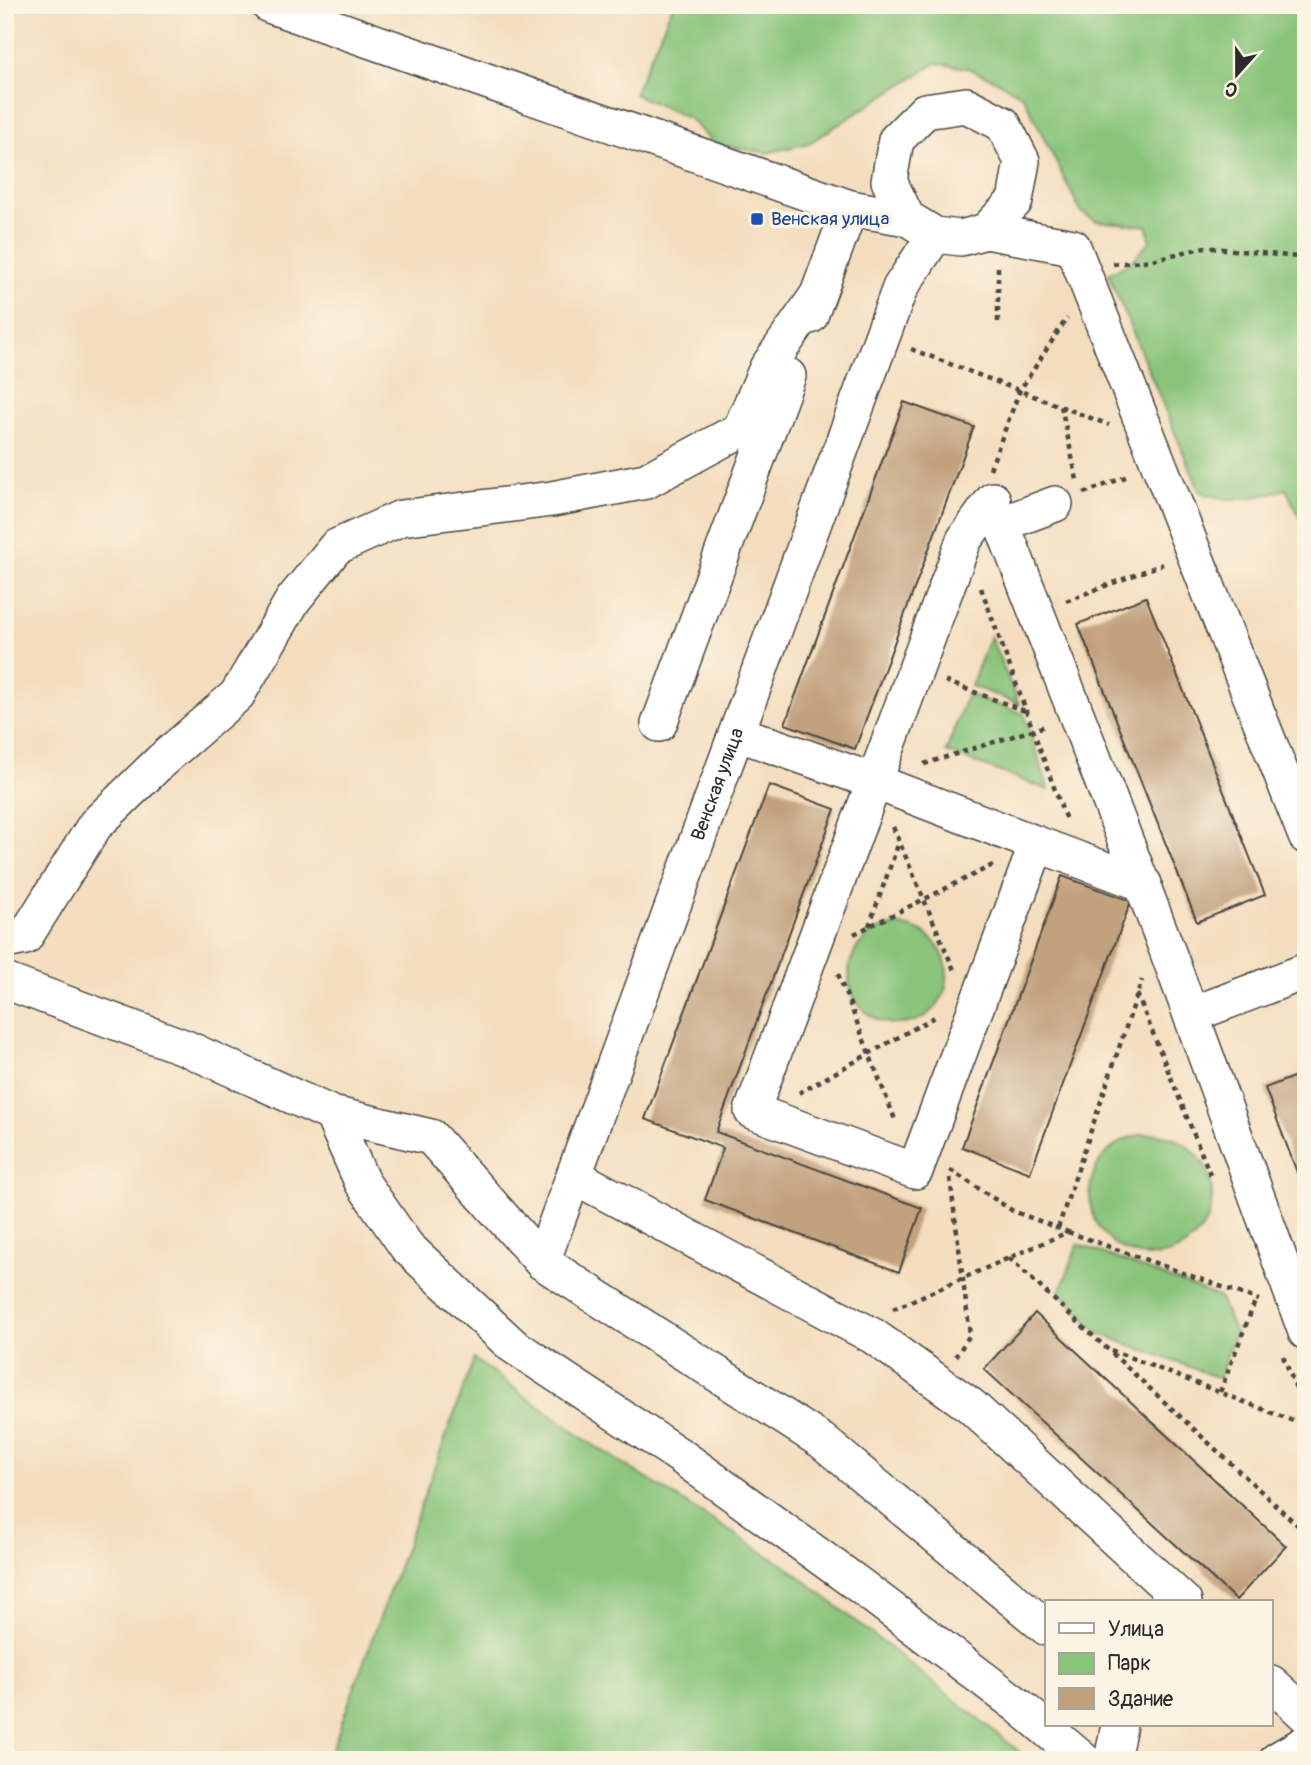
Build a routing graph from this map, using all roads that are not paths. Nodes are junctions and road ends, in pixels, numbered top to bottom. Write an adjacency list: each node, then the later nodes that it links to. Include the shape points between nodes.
1 (269, 5): 2 (street)
2 (850, 208): 3 (street); 5 (street)
3 (921, 227): 4 (street); 4 (street, via 889,181 896,140 925,111 966,105 1003,124 1021,161 1015,201); 9 (street, Венская улица)
4 (992, 244): 11 (street, via 1073,247)
5 (817, 296): 8 (street); 14 (street, via 767,368 740,430 646,481 552,499 401,518 336,547 293,600 237,695 95,825 25,937)
6 (1068, 499): 7 (street)
7 (1002, 524): 10 (street, via 993,500 964,540); 13 (street)
8 (659, 724)
9 (737, 733): 10 (street); 19 (street, Венская улица)
10 (873, 780): 12 (street); 12 (street, via 818,952 752,1111 929,1163 970,1007)
11 (1306, 836)
12 (1037, 844): 13 (street)
13 (1144, 884): 17 (street)
14 (5, 941)
15 (1306, 971): 17 (street)
16 (5, 981): 18 (street, via 186,1048)
17 (1191, 1014): 21 (street)
18 (332, 1114): 20 (street, via 431,1138); 28 (street, via 362,1182 407,1247 512,1345 682,1457 855,1582)
19 (574, 1175): 20 (street, Венская улица); 22 (street, via 884,1344 971,1406)
20 (542, 1262): 23 (street, via 822,1441)
21 (1304, 1327)
22 (1182, 1600)
23 (1045, 1626)
24 (1272, 1684): 25 (street)
25 (1306, 1715)
26 (1119, 1726): 29 (street)
27 (1306, 1743): 30 (street)
28 (1083, 1760)
29 (1112, 1760)
30 (1277, 1760)

